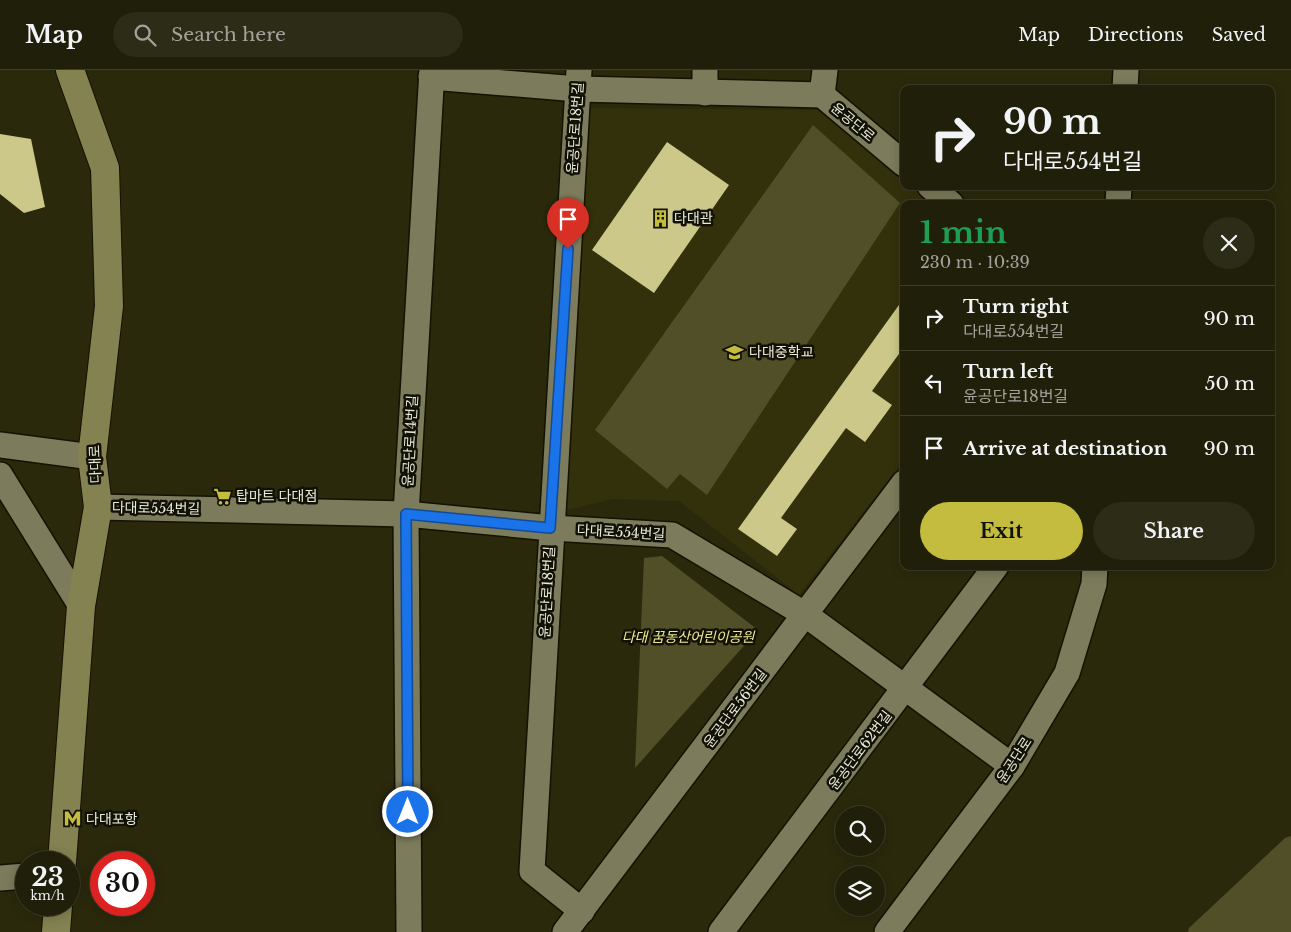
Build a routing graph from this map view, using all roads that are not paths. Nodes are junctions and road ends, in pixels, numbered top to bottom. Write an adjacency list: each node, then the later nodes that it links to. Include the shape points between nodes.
1 (70, 70): 13 (main road, 다대로, via 104,168 109,306)
2 (824, 70): 8 (street, 윤공단로)
3 (1126, 70): 7 (street)
4 (432, 73): 5 (street); 17 (street, 윤공단로14번길)
5 (578, 80): 6 (street); 18 (street, 윤공단로18번길)
6 (705, 81): 8 (street)
7 (1125, 85)
8 (822, 95): 9 (street, 윤공단로)
9 (900, 161)
10 (935, 190): 11 (street)
11 (946, 200)
12 (0, 444): 13 (street)
13 (92, 458): 16 (main road, 다대로)
14 (0, 475): 21 (street)
15 (900, 488): 22 (street, 윤공단로56번길)
16 (98, 507): 17 (street, 다대로554번길); 21 (main road, 다대로)
17 (406, 514): 18 (street, 다대로554번길); 31 (street, 윤공단로14번길)
18 (550, 528): 22 (street, 다대로554번길, via 672,535); 28 (street, 윤공단로18번길, via 532,872)
19 (993, 570): 23 (street, 윤공단로62번길)
20 (1095, 570): 24 (street, 윤공단로, via 1094,584 1067,672)
21 (81, 606): 25 (main road, 다대로)
22 (806, 615): 23 (street, 다대로554번길); 28 (street, 윤공단로56번길)
23 (906, 689): 24 (street, 다대로554번길); 33 (street, 윤공단로62번길)
24 (1012, 766): 34 (street, 윤공단로)
25 (63, 851)
26 (15, 877): 27 (street)
27 (0, 878)
28 (582, 911): 32 (street, 윤공단로56번길)
29 (57, 916): 30 (main road)
30 (56, 932)
31 (409, 932)
32 (565, 932)
33 (721, 932)
34 (887, 932)

